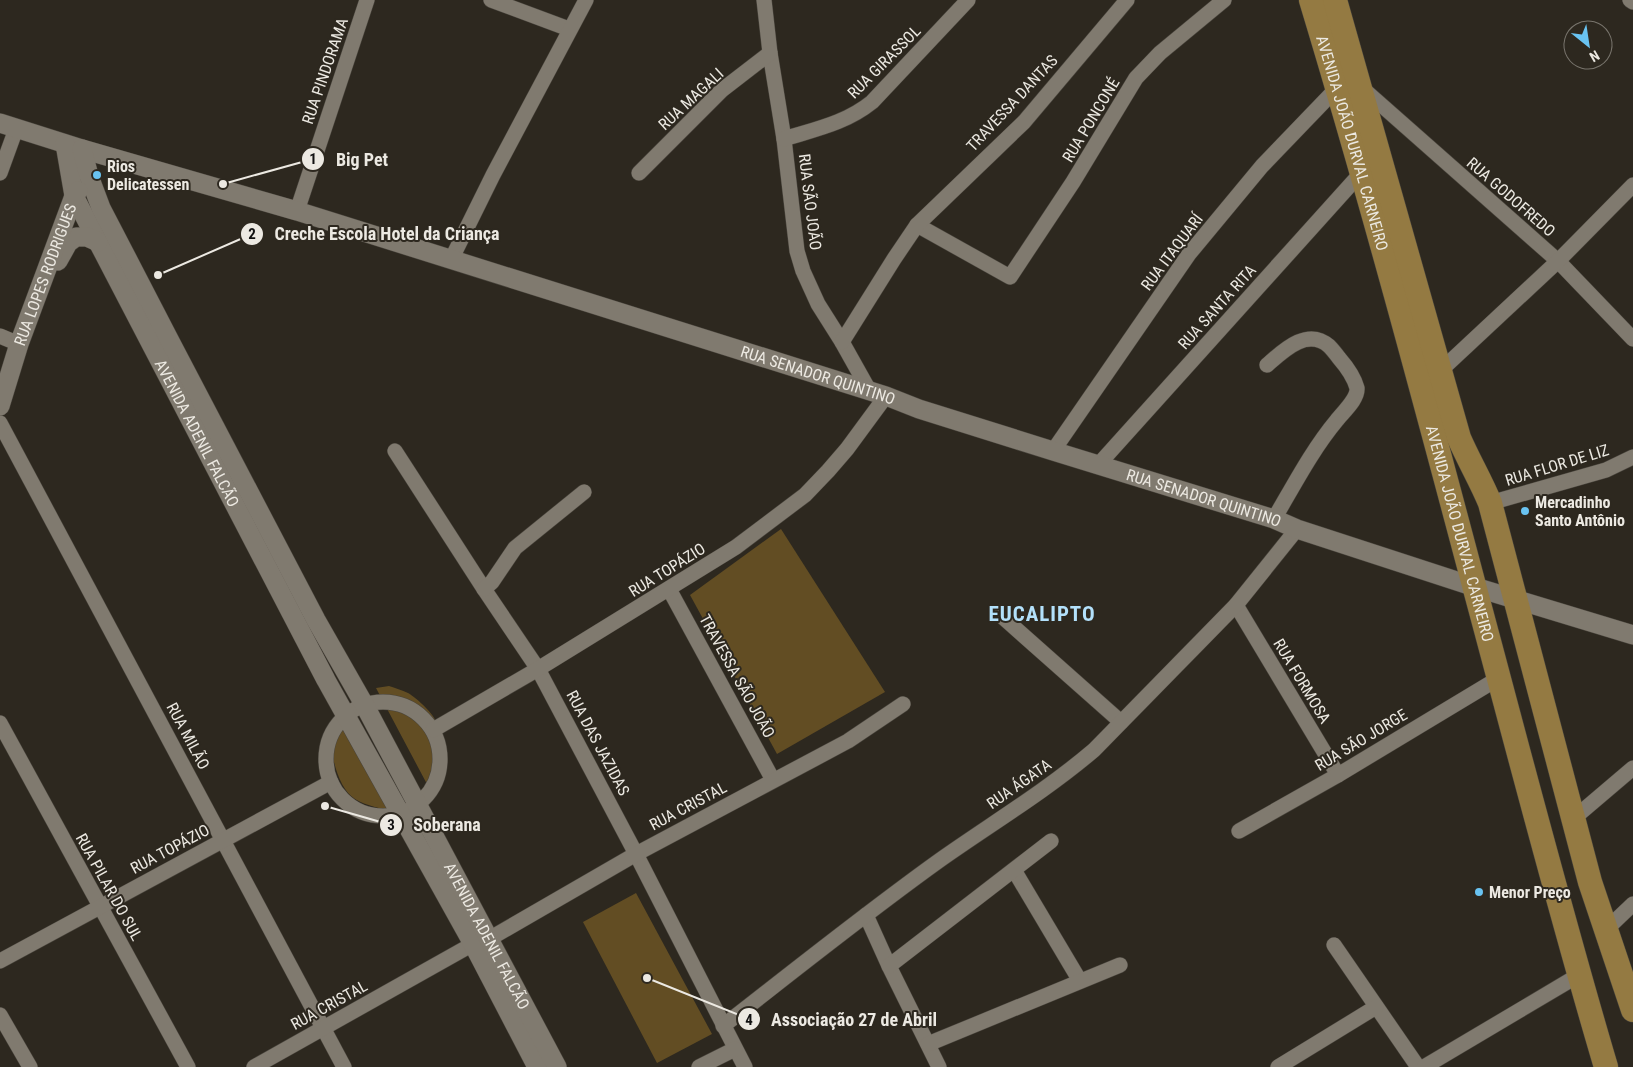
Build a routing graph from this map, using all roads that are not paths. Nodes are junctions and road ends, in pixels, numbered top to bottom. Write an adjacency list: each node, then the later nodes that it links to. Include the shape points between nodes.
1 (367, 0): 22 (street, RUA PINDORAMA)
2 (491, 0): 10 (street)
3 (586, 0): 10 (street)
4 (764, 0): 11 (street, RUA SÃO JOÃO)
5 (968, 0): 14 (street, RUA GIRASSOL, via 858,114)
6 (1127, 0): 23 (street, TRAVESSA DANTAS, via 1024,122)
7 (1224, 0): 23 (street, RUA PONCONÉ, via 1160,53 1136,78 1010,277)
8 (1311, 0): 12 (main road, AVENIDA JOÃO DURVAL CARNEIRO)
9 (1335, 0): 12 (main road, AVENIDA JOÃO DURVAL CARNEIRO)
10 (570, 29): 25 (street)
11 (770, 53): 14 (street, RUA SÃO JOÃO); 18 (street, RUA MAGALI, via 722,90)
12 (1349, 87): 17 (main road, AVENIDA JOÃO DURVAL CARNEIRO); 26 (street, RUA GODOFREDO); 34 (main road, AVENIDA JOÃO DURVAL CARNEIRO); 39 (street, RUA ITAQUARÍ, via 1262,166 1189,254)
13 (8, 126): 15 (street, RUA SENADOR QUINTINO); 16 (street)
14 (784, 140): 30 (street, RUA SÃO JOÃO, via 797,251 818,304)
15 (73, 146): 19 (street, AVENIDA ADENIL FALCÃO); 21 (street, AVENIDA ADENIL FALCÃO); 22 (street, RUA SENADOR QUINTINO)
16 (0, 173)
17 (1361, 173): 41 (street, RUA SANTA RITA); 47 (main road, AVENIDA JOÃO DURVAL CARNEIRO)
18 (638, 174)
19 (89, 176): 21 (street, RUA LOPES RODRIGUES); 32 (street, AVENIDA ADENIL FALCÃO)
20 (1633, 185): 26 (street)
21 (74, 196): 24 (street, AVENIDA ADENIL FALCÃO); 27 (street, RUA LOPES RODRIGUES)
22 (297, 211): 25 (street, RUA SENADOR QUINTINO)
23 (917, 225): 30 (street, TRAVESSA DANTAS)
24 (98, 242): 27 (street, via 82,236 73,239); 32 (street, AVENIDA ADENIL FALCÃO)
25 (451, 260): 35 (street, RUA SENADOR QUINTINO)
26 (1558, 261): 29 (street, RUA GODOFREDO); 34 (street)
27 (34, 306): 31 (street, RUA LOPES RODRIGUES)
28 (0, 336): 31 (street)
29 (1633, 339)
30 (842, 342): 35 (street, RUA SÃO JOÃO)
31 (19, 344): 36 (street, RUA LOPES RODRIGUES)
32 (163, 347): 46 (street, AVENIDA ADENIL FALCÃO); 50 (street, AVENIDA ADENIL FALCÃO)
33 (1267, 365): 44 (street, via 1291,346 1307,339 1317,340 1328,345 1343,363 1358,392 1320,441)
34 (1439, 372): 43 (main road, AVENIDA JOÃO DURVAL CARNEIRO, via 1459,438)
35 (878, 394): 39 (street, RUA SENADOR QUINTINO); 49 (street, RUA TOPÁZIO, via 847,449 804,495 736,548)
36 (0, 406)
37 (0, 423): 72 (street, RUA MILÃO)
38 (395, 451): 48 (street, RUA DAS JAZIDAS)
39 (1053, 451): 41 (street, RUA SENADOR QUINTINO)
40 (1633, 457): 43 (street, RUA FLOR DE LIZ, via 1606,470)
41 (1099, 464): 44 (street, RUA SENADOR QUINTINO)
42 (584, 492): 48 (street, via 515,548)
43 (1490, 504): 51 (main road, AVENIDA JOÃO DURVAL CARNEIRO)
44 (1274, 519): 45 (street, RUA SENADOR QUINTINO)
45 (1297, 529): 47 (street, RUA SENADOR QUINTINO); 52 (street, RUA ÁGATA)
46 (299, 587): 50 (street); 58 (street, AVENIDA ADENIL FALCÃO)
47 (1475, 587): 51 (street, RUA SENADOR QUINTINO); 56 (main road, AVENIDA JOÃO DURVAL CARNEIRO)
48 (484, 589): 55 (street, RUA DAS JAZIDAS)
49 (669, 590): 55 (street, RUA TOPÁZIO); 65 (street, TRAVESSA SÃO JOÃO)
50 (282, 596): 59 (street, AVENIDA ADENIL FALCÃO)
51 (1515, 599): 54 (street, RUA SENADOR QUINTINO); 68 (main road, AVENIDA JOÃO DURVAL CARNEIRO)
52 (1236, 605): 60 (street, RUA ÁGATA); 64 (street, RUA FORMOSA)
53 (997, 612): 60 (street)
54 (1633, 635)
55 (538, 669): 62 (street, RUA TOPÁZIO); 74 (street, RUA DAS JAZIDAS)
56 (1499, 678): 64 (street, RUA SÃO JORGE); 67 (main road, AVENIDA JOÃO DURVAL CARNEIRO)
57 (903, 704): 65 (street, RUA CRISTAL, via 848,741)
58 (365, 706): 59 (street); 62 (street, via 384,702 403,706 420,715); 69 (street, AVENIDA ADENIL FALCÃO)
59 (346, 716): 66 (street, via 328,747); 69 (street, AVENIDA ADENIL FALCÃO)
60 (1122, 722): 79 (street, RUA ÁGATA, via 1071,770)
61 (0, 723): 78 (street, RUA PILAR DO SUL)
62 (433, 730): 69 (street, via 440,750 439,770 432,790)
63 (1633, 768): 70 (street)
64 (1338, 775): 71 (street, RUA SÃO JORGE)
65 (773, 780): 74 (street, RUA CRISTAL)
66 (331, 782): 69 (street, via 352,807 368,814 384,816); 72 (street, RUA TOPÁZIO)
67 (1529, 794): 68 (main road, via 1547,788); 87 (main road, AVENIDA JOÃO DURVAL CARNEIRO)
68 (1566, 796): 70 (main road, AVENIDA JOÃO DURVAL CARNEIRO)
69 (409, 809): 81 (street, AVENIDA ADENIL FALCÃO)
70 (1573, 819): 76 (main road, AVENIDA JOÃO DURVAL CARNEIRO)
71 (1240, 831)
72 (223, 840): 78 (street, RUA TOPÁZIO); 93 (street, RUA MILÃO)
73 (1051, 841): 75 (street)
74 (636, 854): 81 (street, RUA CRISTAL); 92 (street, RUA DAS JAZIDAS)
75 (1014, 870): 86 (street); 88 (street)
76 (1590, 882): 80 (main road); 90 (main road, AVENIDA JOÃO DURVAL CARNEIRO)
77 (1633, 904): 80 (street)
78 (100, 906): 84 (street, RUA TOPÁZIO); 97 (street, RUA PILAR DO SUL)
79 (866, 915): 86 (street); 92 (street, RUA ÁGATA)
80 (1613, 923): 83 (main road)
81 (481, 941): 93 (street, RUA CRISTAL); 100 (street, AVENIDA ADENIL FALCÃO); 101 (street, AVENIDA ADENIL FALCÃO)
82 (1334, 944): 89 (street)
83 (1633, 956)
84 (0, 961)
85 (1120, 965): 88 (street)
86 (889, 966): 94 (street)
87 (1579, 975): 107 (street); 108 (main road, AVENIDA JOÃO DURVAL CARNEIRO)
88 (1080, 981): 94 (street)
89 (1376, 1007): 105 (street); 106 (street)
90 (1633, 1010)
91 (0, 1015): 96 (street)
92 (723, 1026): 95 (street, RUA DAS JAZIDAS)
93 (323, 1029): 98 (street, RUA CRISTAL); 99 (street, RUA MILÃO)
94 (928, 1044): 104 (street)
95 (735, 1049): 102 (street); 103 (street, RUA DAS JAZIDAS)
96 (30, 1067)
97 (188, 1067)
98 (254, 1067)
99 (344, 1067)
100 (537, 1067)
101 (557, 1067)
102 (698, 1067)
103 (745, 1067)
104 (939, 1067)
105 (1278, 1067)
106 (1418, 1067)
107 (1424, 1067)
108 (1606, 1067)

